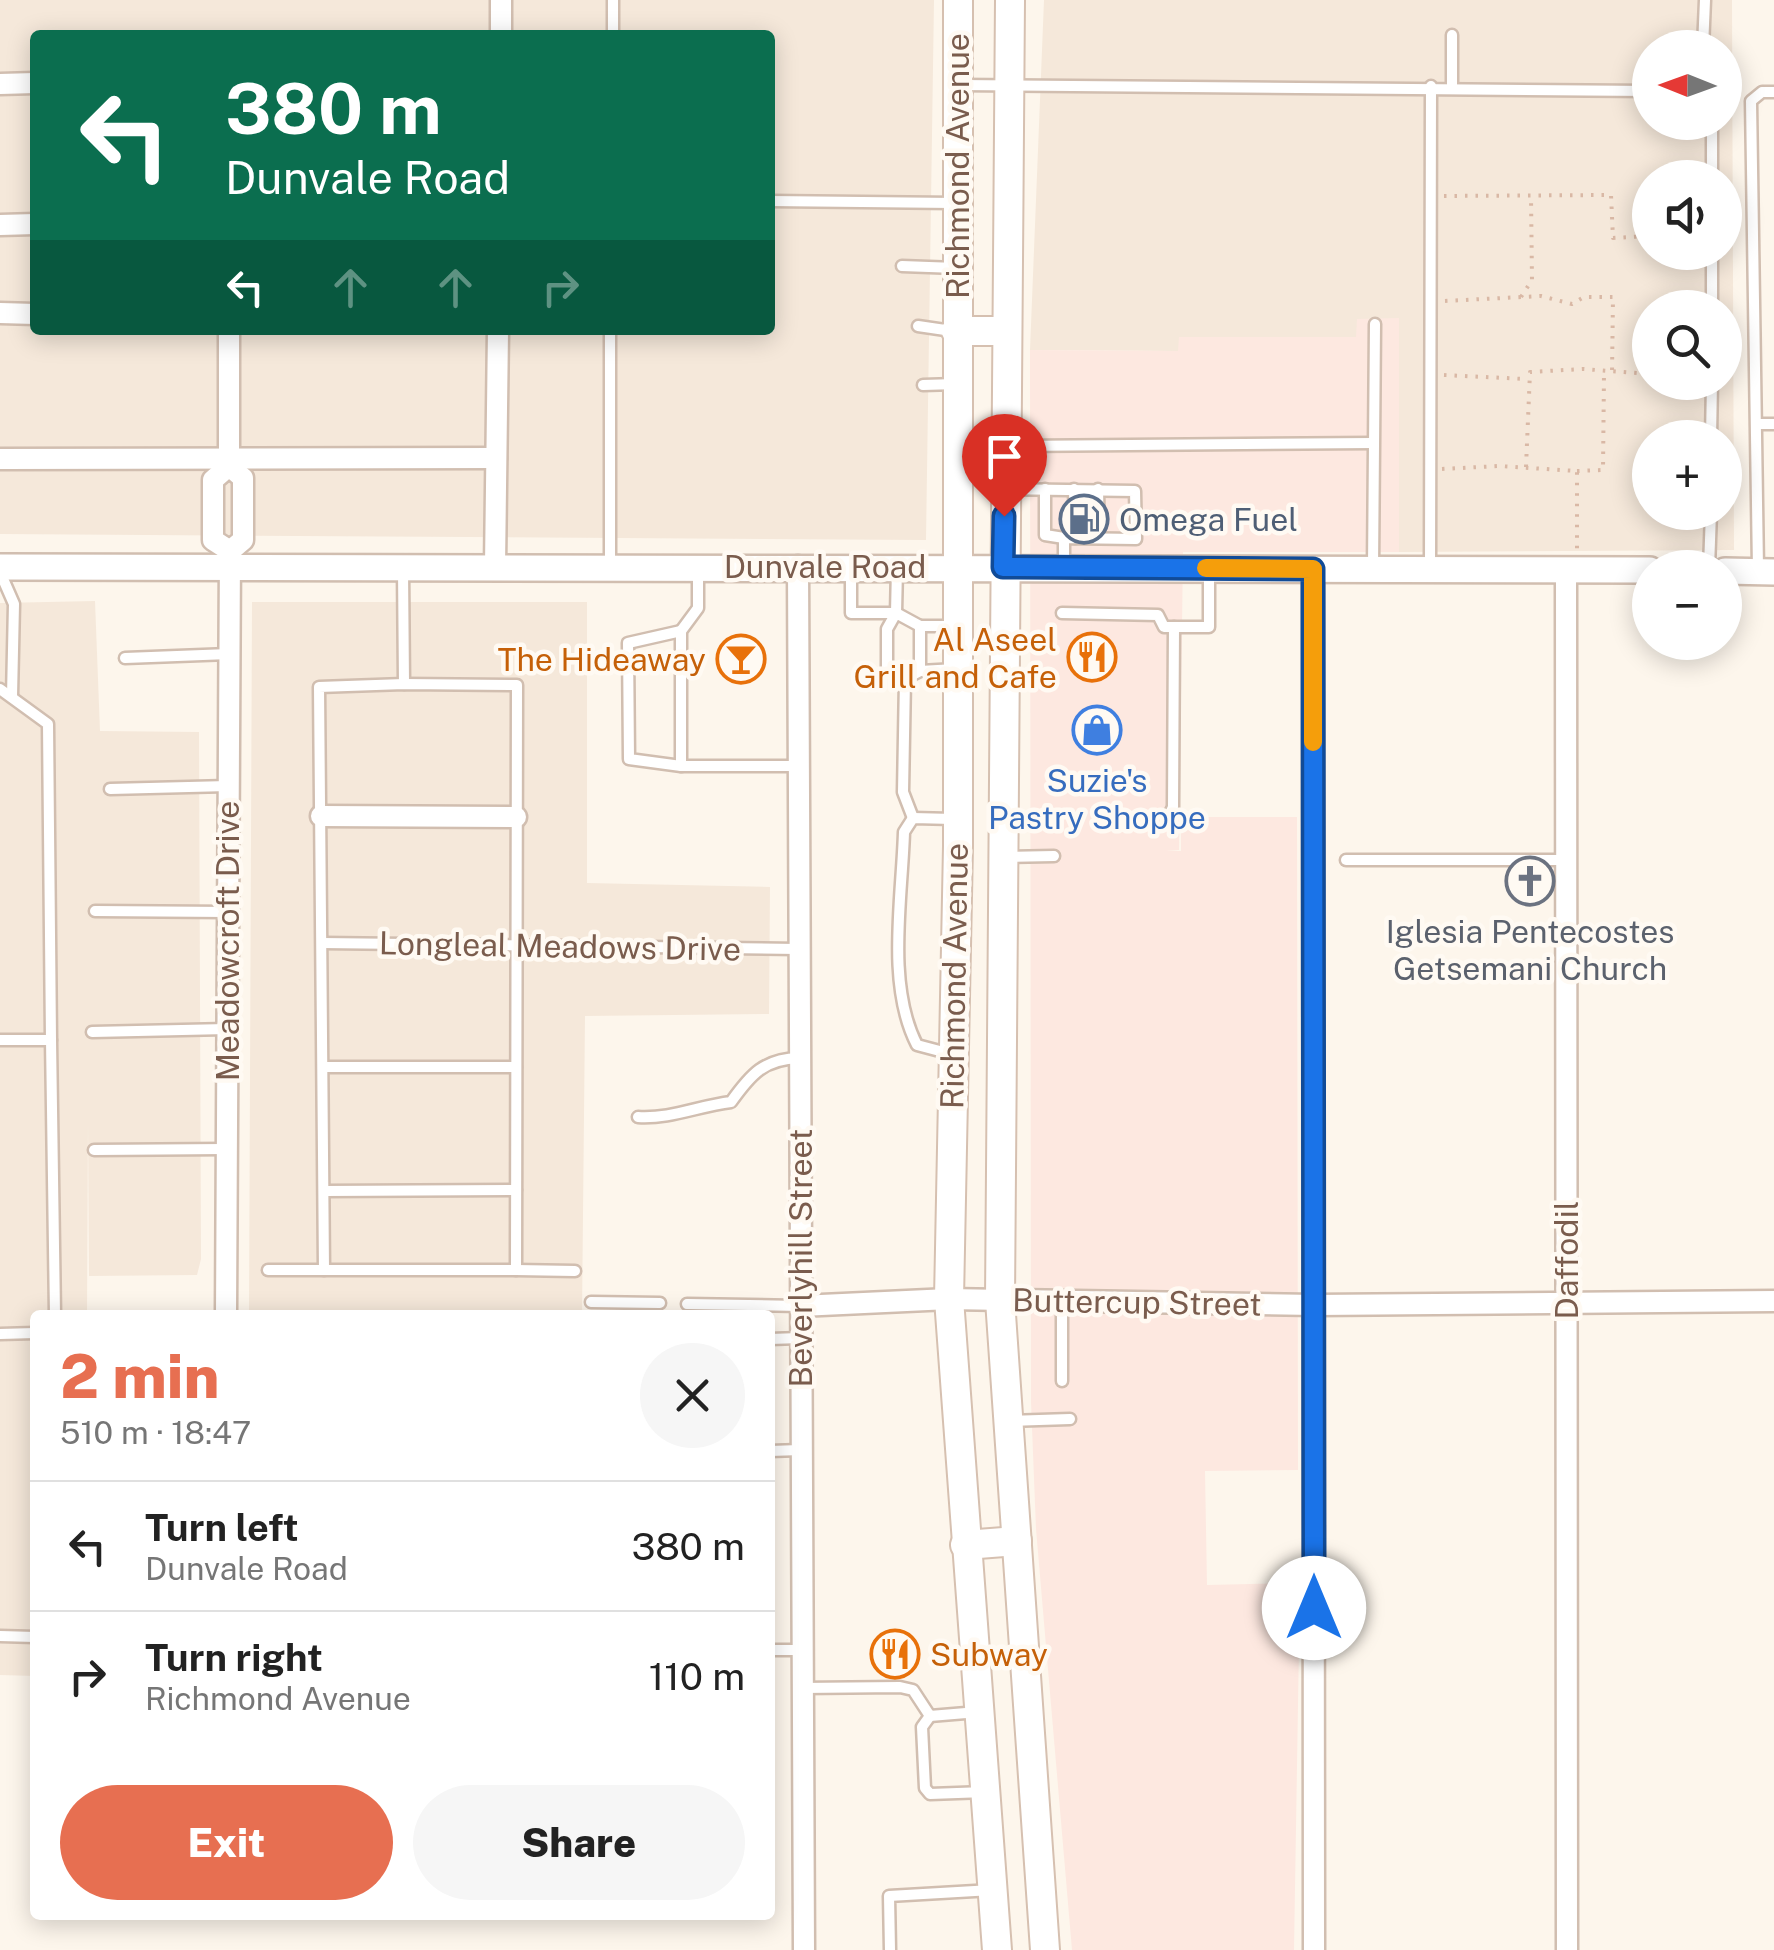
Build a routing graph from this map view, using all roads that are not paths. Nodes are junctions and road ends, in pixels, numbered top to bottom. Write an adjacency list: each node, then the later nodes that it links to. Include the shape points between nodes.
1 (501, 0): 6 (street)
2 (613, 0): 7 (lane)
3 (958, 0): 13 (main road, Richmond Avenue)
4 (1010, 0): 12 (main road, Richmond Avenue)
5 (1705, 0): 8 (lane)
6 (500, 30)
7 (613, 30)
8 (1704, 30)
9 (1452, 35): 15 (lane)
10 (0, 84): 11 (street)
11 (30, 84)
12 (1010, 84): 13 (lane); 14 (lane); 29 (main road, Richmond Avenue)
13 (958, 85): 19 (main road, Richmond Avenue)
14 (1431, 86): 15 (lane); 64 (lane)
15 (1452, 87): 16 (lane)
16 (1632, 91)
17 (1774, 92): 35 (lane, via 1751,101)
18 (775, 201): 19 (lane)
19 (957, 203): 23 (main road, Richmond Avenue)
20 (0, 224): 21 (street)
21 (30, 224)
22 (902, 266): 23 (lane)
23 (956, 268): 28 (main road, Richmond Avenue)
24 (0, 314): 25 (street)
25 (30, 314)
26 (1376, 324): 37 (lane)
27 (918, 326): 28 (lane)
28 (956, 331): 29 (main road); 33 (main road, Richmond Avenue)
29 (1006, 332): 38 (main road, Richmond Avenue)
30 (229, 335): 41 (street)
31 (498, 335): 39 (street)
32 (610, 335): 52 (lane)
33 (956, 384): 34 (lane); 57 (main road, Richmond Avenue)
34 (923, 385)
35 (1757, 424): 36 (lane); 68 (lane)
36 (1774, 424)
37 (1373, 443): 38 (lane); 63 (lane)
38 (1005, 446): 42 (main road, Richmond Avenue)
39 (496, 458): 41 (street); 51 (street)
40 (0, 460): 41 (street)
41 (229, 462): 49 (street, via 243,478 243,540); 49 (street, via 213,480 213,540)
42 (1004, 489): 43 (lane); 58 (main road, Richmond Avenue)
43 (1045, 489): 44 (lane); 46 (lane, via 1045,535)
44 (1074, 489): 45 (lane); 46 (lane)
45 (1098, 489): 47 (lane); 48 (lane, via 1135,491 1137,538)
46 (1070, 538): 47 (lane); 59 (lane)
47 (1099, 538): 48 (lane)
48 (1115, 539): 60 (lane)
49 (230, 559): 50 (street, Dunvale Road); 65 (street, Dunvale Road); 75 (street, Meadowcroft Drive)
50 (403, 566): 51 (street, Dunvale Road); 80 (lane)
51 (496, 566): 52 (street, Dunvale Road)
52 (610, 566): 53 (street, Dunvale Road)
53 (698, 566): 54 (street, Dunvale Road); 74 (lane, via 698,608)
54 (798, 566): 55 (street, Dunvale Road); 84 (street, Beverlyhill Street)
55 (852, 566): 56 (street, Dunvale Road); 69 (lane, via 851,614)
56 (896, 566): 57 (street, Dunvale Road); 69 (lane)
57 (955, 566): 58 (street, Dunvale Road); 72 (main road, Richmond Avenue)
58 (1003, 567): 59 (street, Dunvale Road); 92 (main road, Richmond Avenue)
59 (1064, 568): 60 (street, Dunvale Road)
60 (1115, 568): 61 (street, Dunvale Road)
61 (1210, 568): 62 (street, Dunvale Road); 73 (lane, via 1209,627)
62 (1313, 569): 63 (street, Dunvale Road); 128 (street)
63 (1373, 569): 64 (street, Dunvale Road)
64 (1430, 569): 66 (street, Dunvale Road)
65 (0, 570): 82 (lane, via 14,604)
66 (1572, 570): 67 (street, Dunvale Road); 96 (street, Daffodil)
67 (1632, 570)
68 (1766, 572)
69 (896, 614): 71 (lane); 79 (lane, via 887,629 887,668)
70 (1062, 614): 73 (lane, via 1158,616 1164,627)
71 (920, 626): 72 (lane); 78 (lane)
72 (956, 626): 77 (main road, Richmond Avenue)
73 (1174, 627): 91 (lane, via 1172,807)
74 (681, 631): 83 (lane); 83 (lane, via 628,643 628,662 629,759)
75 (230, 654): 76 (lane); 85 (street, Meadowcroft Drive)
76 (125, 658)
77 (956, 669): 78 (lane); 90 (main road, Richmond Avenue)
78 (920, 671): 79 (lane)
79 (905, 679): 89 (lane, via 902,792)
80 (404, 684): 87 (lane, via 319,687); 88 (lane, via 517,686)
81 (0, 689): 82 (lane)
82 (12, 696): 105 (lane, via 48,724)
83 (681, 766): 84 (lane)
84 (798, 766): 101 (street, Beverlyhill Street)
85 (228, 786): 86 (lane); 98 (street, Meadowcroft Drive)
86 (110, 788)
87 (321, 816): 88 (street); 99 (lane)
88 (516, 818): 100 (lane)
89 (913, 818): 90 (lane); 107 (lane, via 904,832 904,1018 917,1045)
90 (958, 819): 92 (main road); 107 (main road, Richmond Avenue)
91 (1166, 820)
92 (1005, 822): 94 (main road, Richmond Avenue)
93 (1054, 856): 94 (lane)
94 (1005, 857): 108 (main road, Richmond Avenue)
95 (1346, 860): 96 (lane)
96 (1566, 860): 124 (street, Daffodil)
97 (95, 911): 98 (lane)
98 (228, 912): 102 (street, Meadowcroft Drive)
99 (322, 942): 100 (lane, Longleal Meadows Drive); 109 (lane)
100 (515, 942): 101 (lane, Longleal Meadows Drive); 110 (lane)
101 (798, 949): 106 (street, Beverlyhill Street)
102 (227, 1030): 103 (lane); 112 (street, Meadowcroft Drive)
103 (92, 1032)
104 (0, 1040): 105 (lane)
105 (51, 1040): 130 (lane)
106 (798, 1058): 111 (lane, via 774,1058 751,1074 731,1102 694,1106 668,1118); 129 (street, Beverlyhill Street)
107 (952, 1060): 108 (main road); 120 (main road, Richmond Avenue)
108 (1000, 1065): 121 (main road, Richmond Avenue)
109 (323, 1067): 110 (lane); 115 (lane)
110 (516, 1067): 114 (lane)
111 (638, 1118)
112 (226, 1149): 113 (lane); 131 (street, Meadowcroft Drive)
113 (94, 1150)
114 (516, 1190): 115 (lane); 118 (lane)
115 (324, 1191): 117 (lane)
116 (268, 1270): 117 (lane)
117 (324, 1270): 118 (lane)
118 (516, 1270): 119 (lane)
119 (575, 1271)
120 (949, 1300): 121 (street, Buttercup Street); 129 (street, Buttercup Street); 142 (main road, Richmond Avenue)
121 (1000, 1300): 123 (street, Buttercup Street); 138 (main road, Richmond Avenue)
122 (592, 1302): 126 (lane)
123 (1062, 1302): 128 (street, Buttercup Street); 136 (lane)
124 (1566, 1302): 125 (street, Buttercup Street); 128 (street, Buttercup Street); 158 (street, Daffodil)
125 (1774, 1302)
126 (660, 1303)
127 (686, 1304): 129 (lane)
128 (1314, 1305): 157 (street)
129 (800, 1306): 134 (street, Beverlyhill Street)
130 (55, 1310)
131 (226, 1310)
132 (30, 1333): 133 (lane)
133 (0, 1334)
134 (800, 1338): 135 (lane); 139 (street, Beverlyhill Street)
135 (775, 1339)
136 (1062, 1381)
137 (1070, 1420): 138 (lane)
138 (1008, 1421): 141 (main road, Richmond Avenue)
139 (800, 1450): 140 (lane); 146 (street, Beverlyhill Street)
140 (775, 1451)
141 (1017, 1541): 142 (main road); 150 (main road, Richmond Avenue)
142 (965, 1545): 148 (main road, Richmond Avenue)
143 (0, 1636): 144 (lane)
144 (30, 1636)
145 (775, 1650): 146 (lane)
146 (800, 1650): 147 (street, Beverlyhill Street)
147 (800, 1688): 149 (lane, via 900,1687 913,1690); 153 (street, Beverlyhill Street)
148 (979, 1712): 149 (lane); 151 (main road, Richmond Avenue)
149 (930, 1716): 151 (lane, via 922,1727 924,1788 930,1794)
150 (1034, 1778): 151 (main road); 156 (main road, Richmond Avenue)
151 (985, 1787): 152 (main road, Richmond Avenue)
152 (993, 1890): 154 (lane, via 889,1896); 155 (main road, Richmond Avenue)
153 (804, 1950)
154 (890, 1950)
155 (998, 1950)
156 (1045, 1950)
157 (1314, 1950)
158 (1566, 1950)

